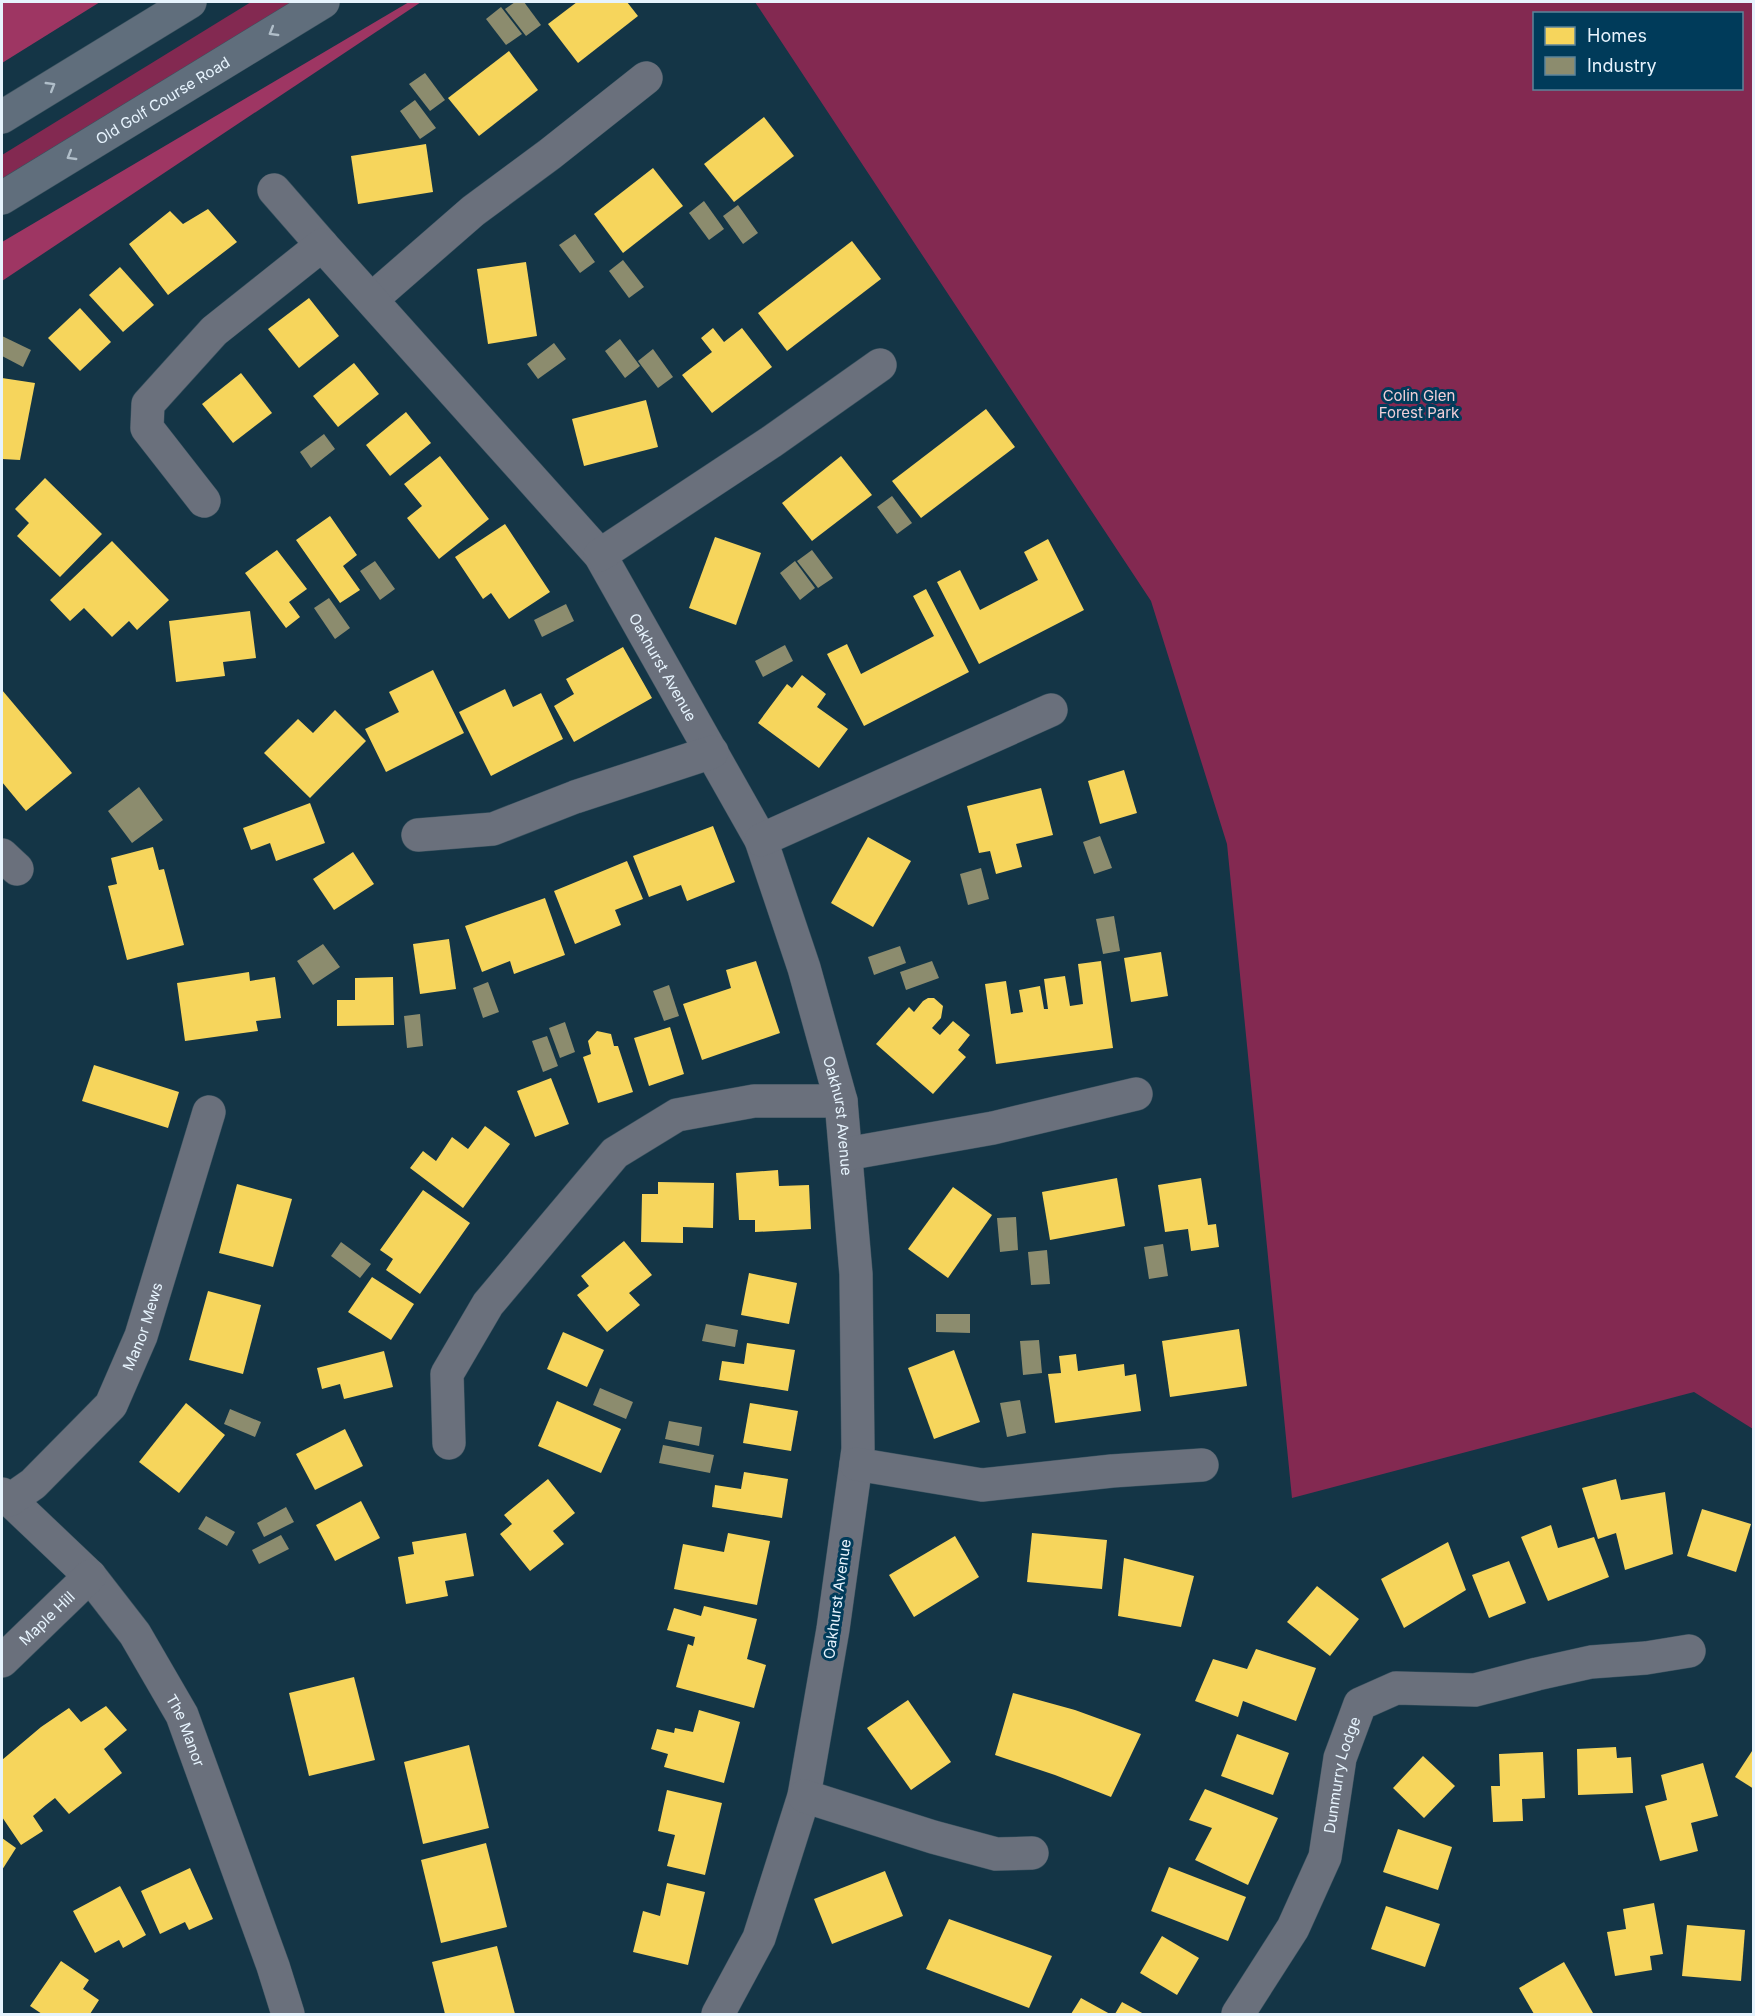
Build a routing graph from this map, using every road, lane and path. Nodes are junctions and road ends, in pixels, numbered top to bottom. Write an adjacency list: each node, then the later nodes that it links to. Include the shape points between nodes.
1 (190, 2): 4 (highway, one-way to 1)
2 (323, 2): 6 (highway, Old Golf Course Road, one-way to 6)
3 (646, 78): 8 (street, via 473,211)
4 (2, 117)
5 (274, 190): 7 (street, Oakhurst Avenue)
6 (2, 198)
7 (322, 245): 8 (street, Oakhurst Avenue); 10 (street, via 214,331 148,404 147,428)
8 (372, 299): 11 (street, Oakhurst Avenue)
9 (880, 365): 11 (street)
10 (204, 501)
11 (600, 555): 13 (street, Oakhurst Avenue)
12 (1051, 710): 15 (street)
13 (712, 752): 14 (street, via 493,829); 15 (street, Oakhurst Avenue)
14 (418, 835)
15 (761, 840): 17 (street, Oakhurst Avenue, via 804,968)
16 (1136, 1094): 19 (street, via 993,1128)
17 (841, 1101): 19 (street, Oakhurst Avenue); 20 (street, via 754,1101 677,1115 615,1153 488,1304 447,1374)
18 (209, 1112): 23 (street, Manor Mews, via 141,1336 111,1405 33,1484)
19 (846, 1154): 21 (street, Oakhurst Avenue, via 856,1274)
20 (449, 1443)
21 (856, 1464): 22 (street, via 982,1485); 27 (street, Oakhurst Avenue)
22 (1202, 1465)
23 (6, 1497): 24 (street, The Manor)
24 (90, 1576): 26 (street, Maple Hill); 29 (street, The Manor, via 135,1634 182,1715)
25 (1689, 1651): 31 (street, Dunmurry Lodge, via 1591,1662 1475,1690 1396,1688 1360,1704 1340,1758 1325,1857 1293,1928)
26 (2, 1660)
27 (804, 1796): 28 (street, via 996,1854); 30 (street, Oakhurst Avenue, via 759,1938)
28 (1032, 1853)
29 (288, 2014)
30 (717, 2014)
31 (1238, 2014)

